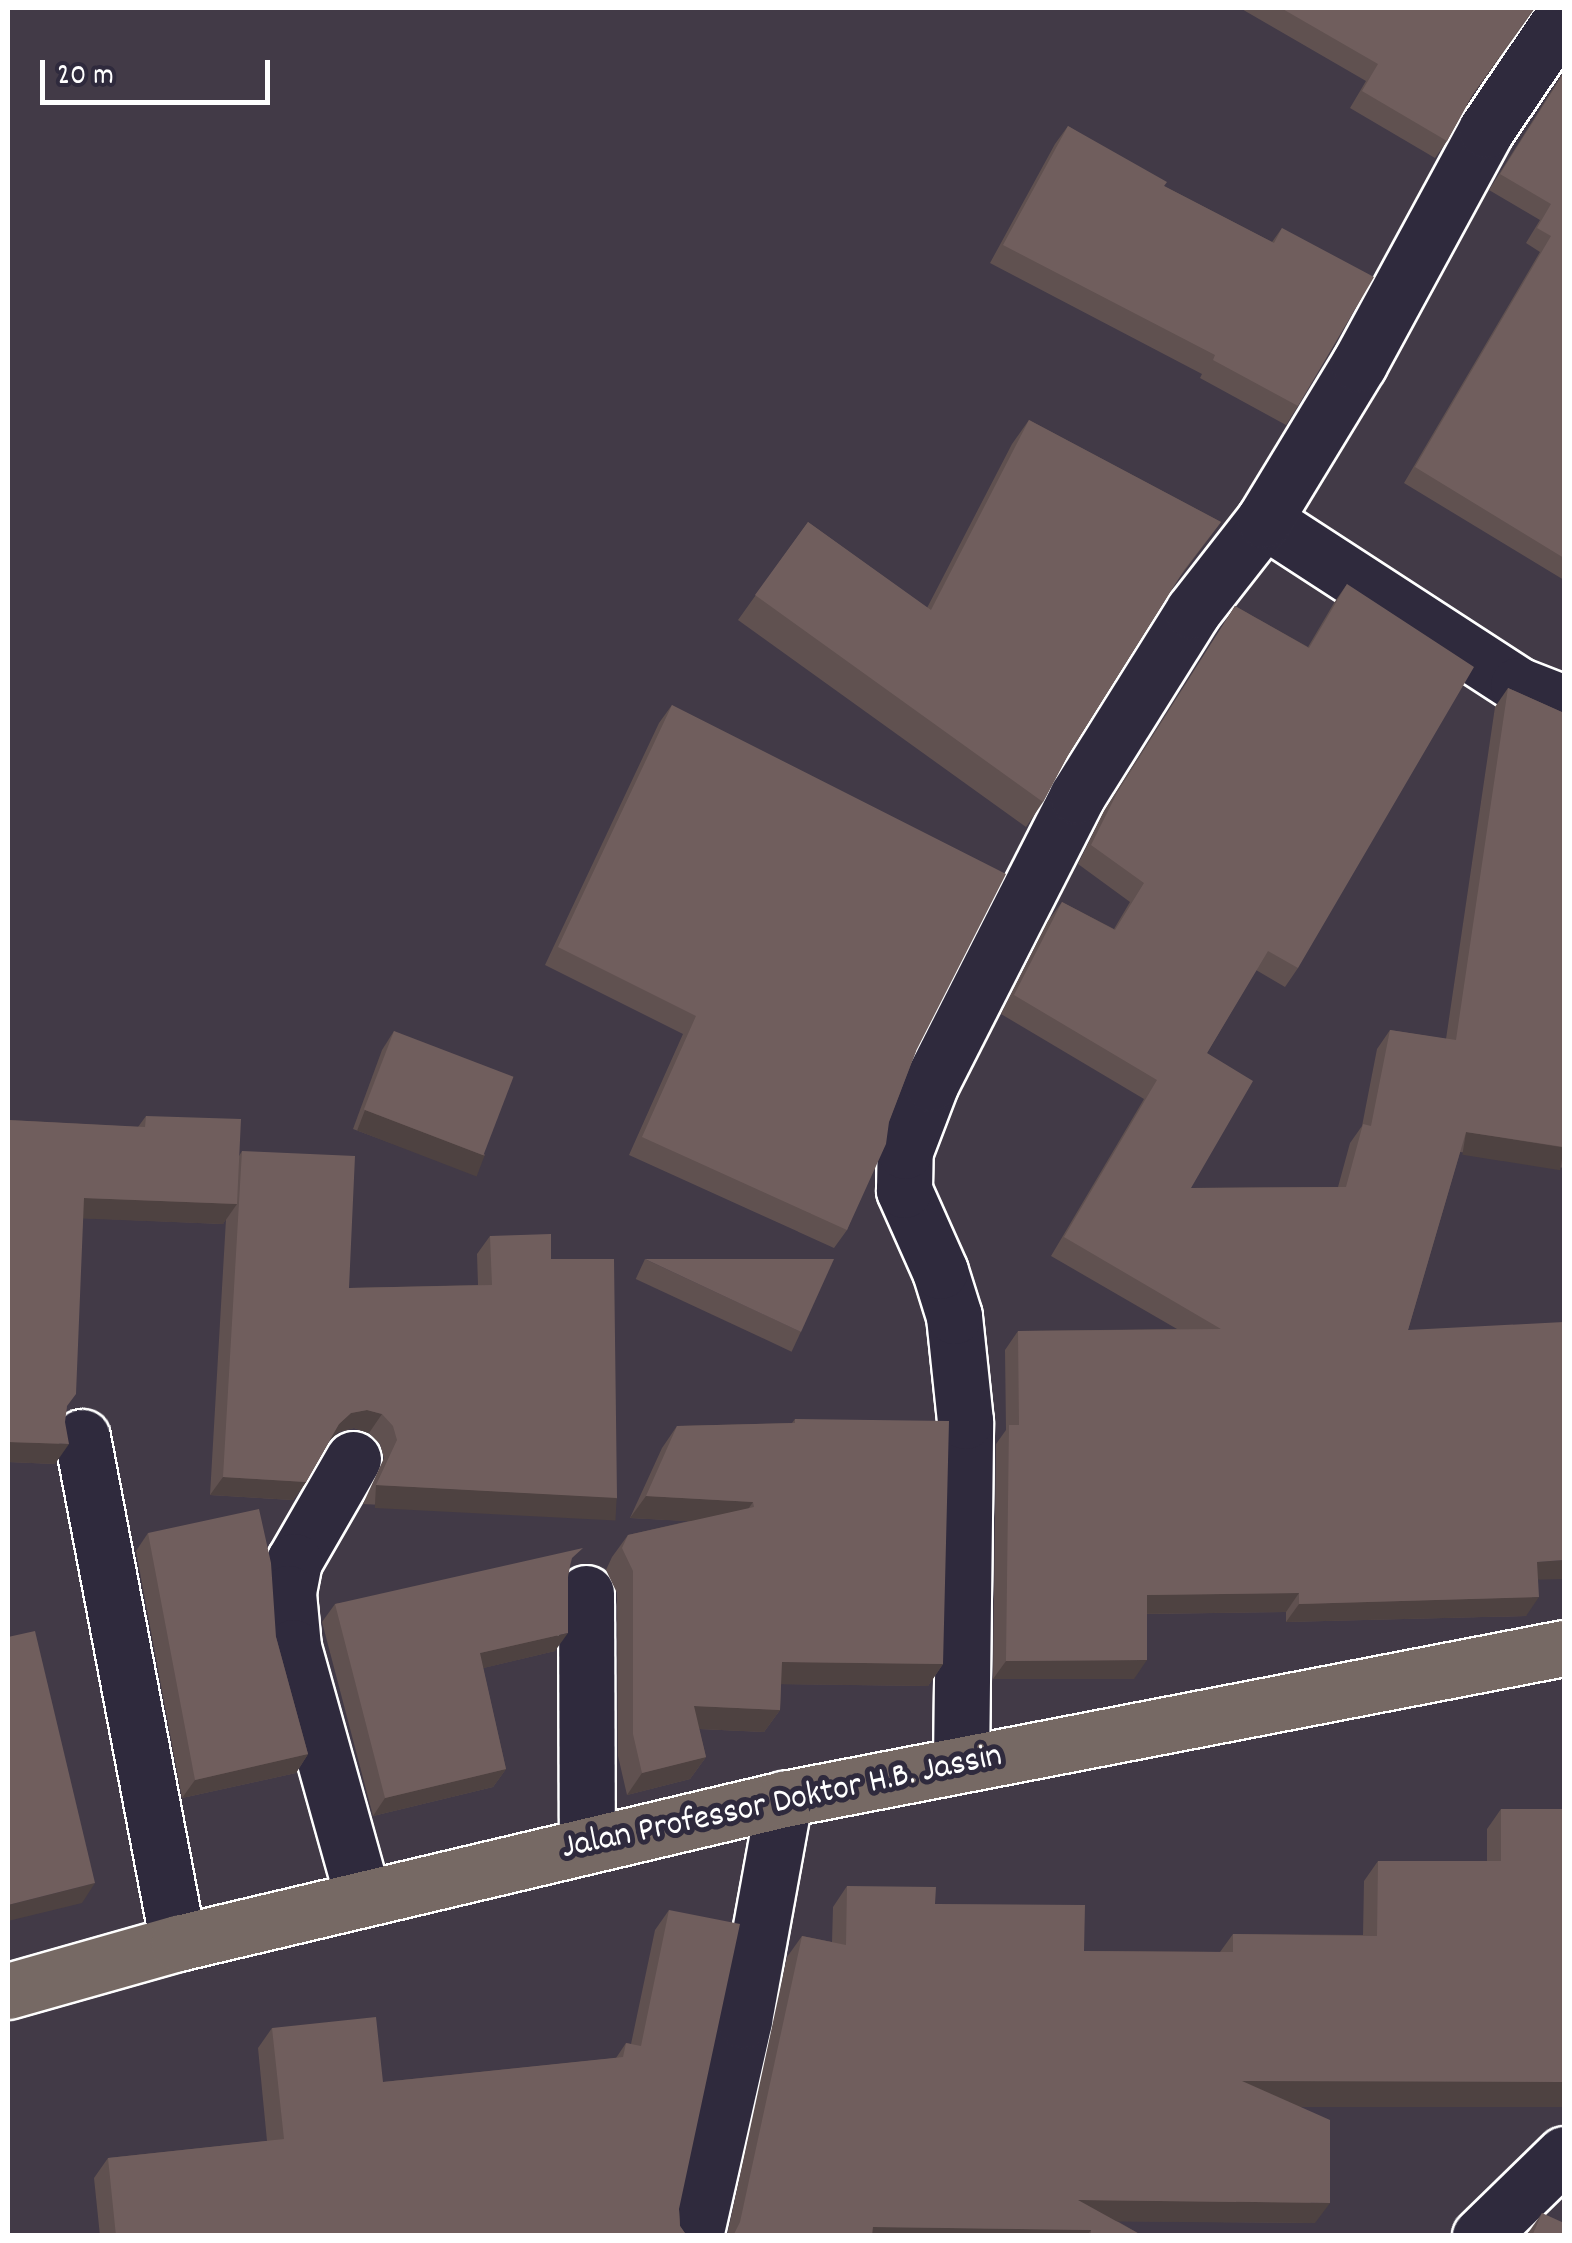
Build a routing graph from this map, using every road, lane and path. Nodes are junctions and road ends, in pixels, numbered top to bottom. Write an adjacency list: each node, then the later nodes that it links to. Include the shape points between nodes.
1 (1564, 16): 2 (street, via 1486,130 1359,364)
2 (1264, 520): 3 (street, via 1518,685); 8 (street, via 1194,611 1077,796 931,1084 905,1151 904,1190 954,1316 966,1421)
3 (1564, 702)
4 (82, 1437): 12 (street)
5 (353, 1459): 11 (street, via 294,1561 288,1593 293,1646)
6 (586, 1593): 10 (street)
7 (1564, 1648): 8 (highway, Jalan Professor Doktor H.B. Jassin)
8 (961, 1764): 9 (highway, Jalan Professor Doktor H.B. Jassin)
9 (784, 1799): 10 (highway, Jalan Professor Doktor H.B. Jassin); 15 (street)
10 (587, 1843): 11 (highway, Jalan Professor Doktor H.B. Jassin)
11 (364, 1898): 12 (highway, Jalan Professor Doktor H.B. Jassin)
12 (178, 1943): 13 (highway, Jalan Professor Doktor H.B. Jassin)
13 (8, 1990)
14 (1564, 2154): 16 (street)
15 (695, 2236)
16 (1480, 2236)

